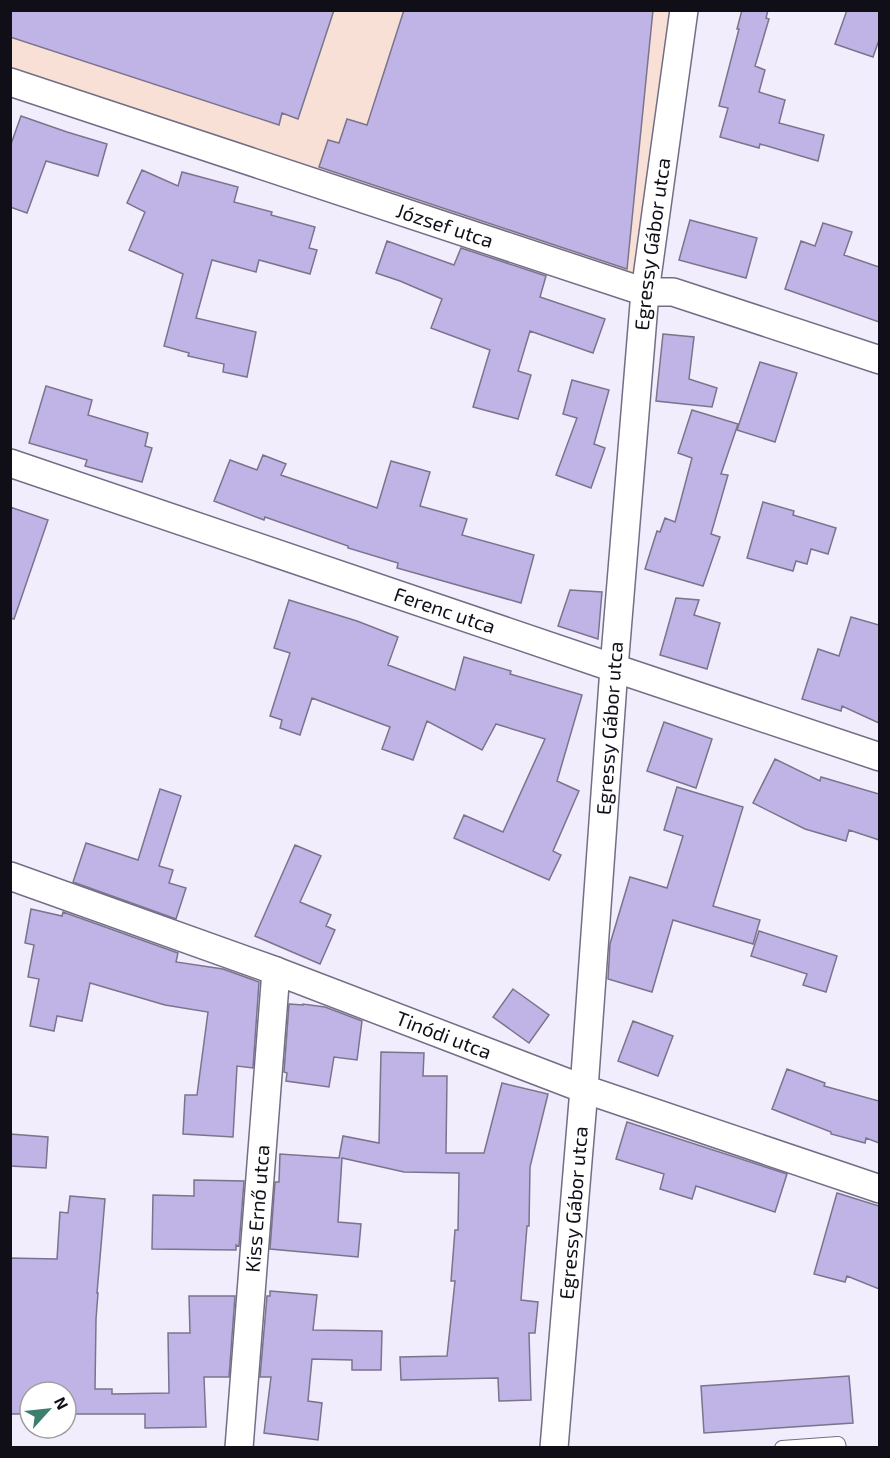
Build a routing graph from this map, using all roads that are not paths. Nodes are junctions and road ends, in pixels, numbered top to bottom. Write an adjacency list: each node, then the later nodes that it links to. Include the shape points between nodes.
1 (684, 10): 3 (street, Egressy Gábor utca)
2 (10, 82): 3 (street, József utca)
3 (645, 292): 4 (street, József utca, via 673,292); 6 (street, Egressy Gábor utca)
4 (879, 360)
5 (10, 463): 6 (street, Ferenc utca)
6 (614, 668): 7 (street, Ferenc utca); 10 (street, Egressy Gábor utca)
7 (879, 757)
8 (10, 876): 9 (street, Tinódi utca)
9 (276, 971): 10 (street, Tinódi utca); 12 (street, Kiss Ernő utca)
10 (584, 1089): 11 (street, Tinódi utca); 13 (street, Egressy Gábor utca)
11 (879, 1189)
12 (239, 1448)
13 (554, 1448)
14 (782, 1448): 15 (lane, via 838,1444)
15 (839, 1448)

